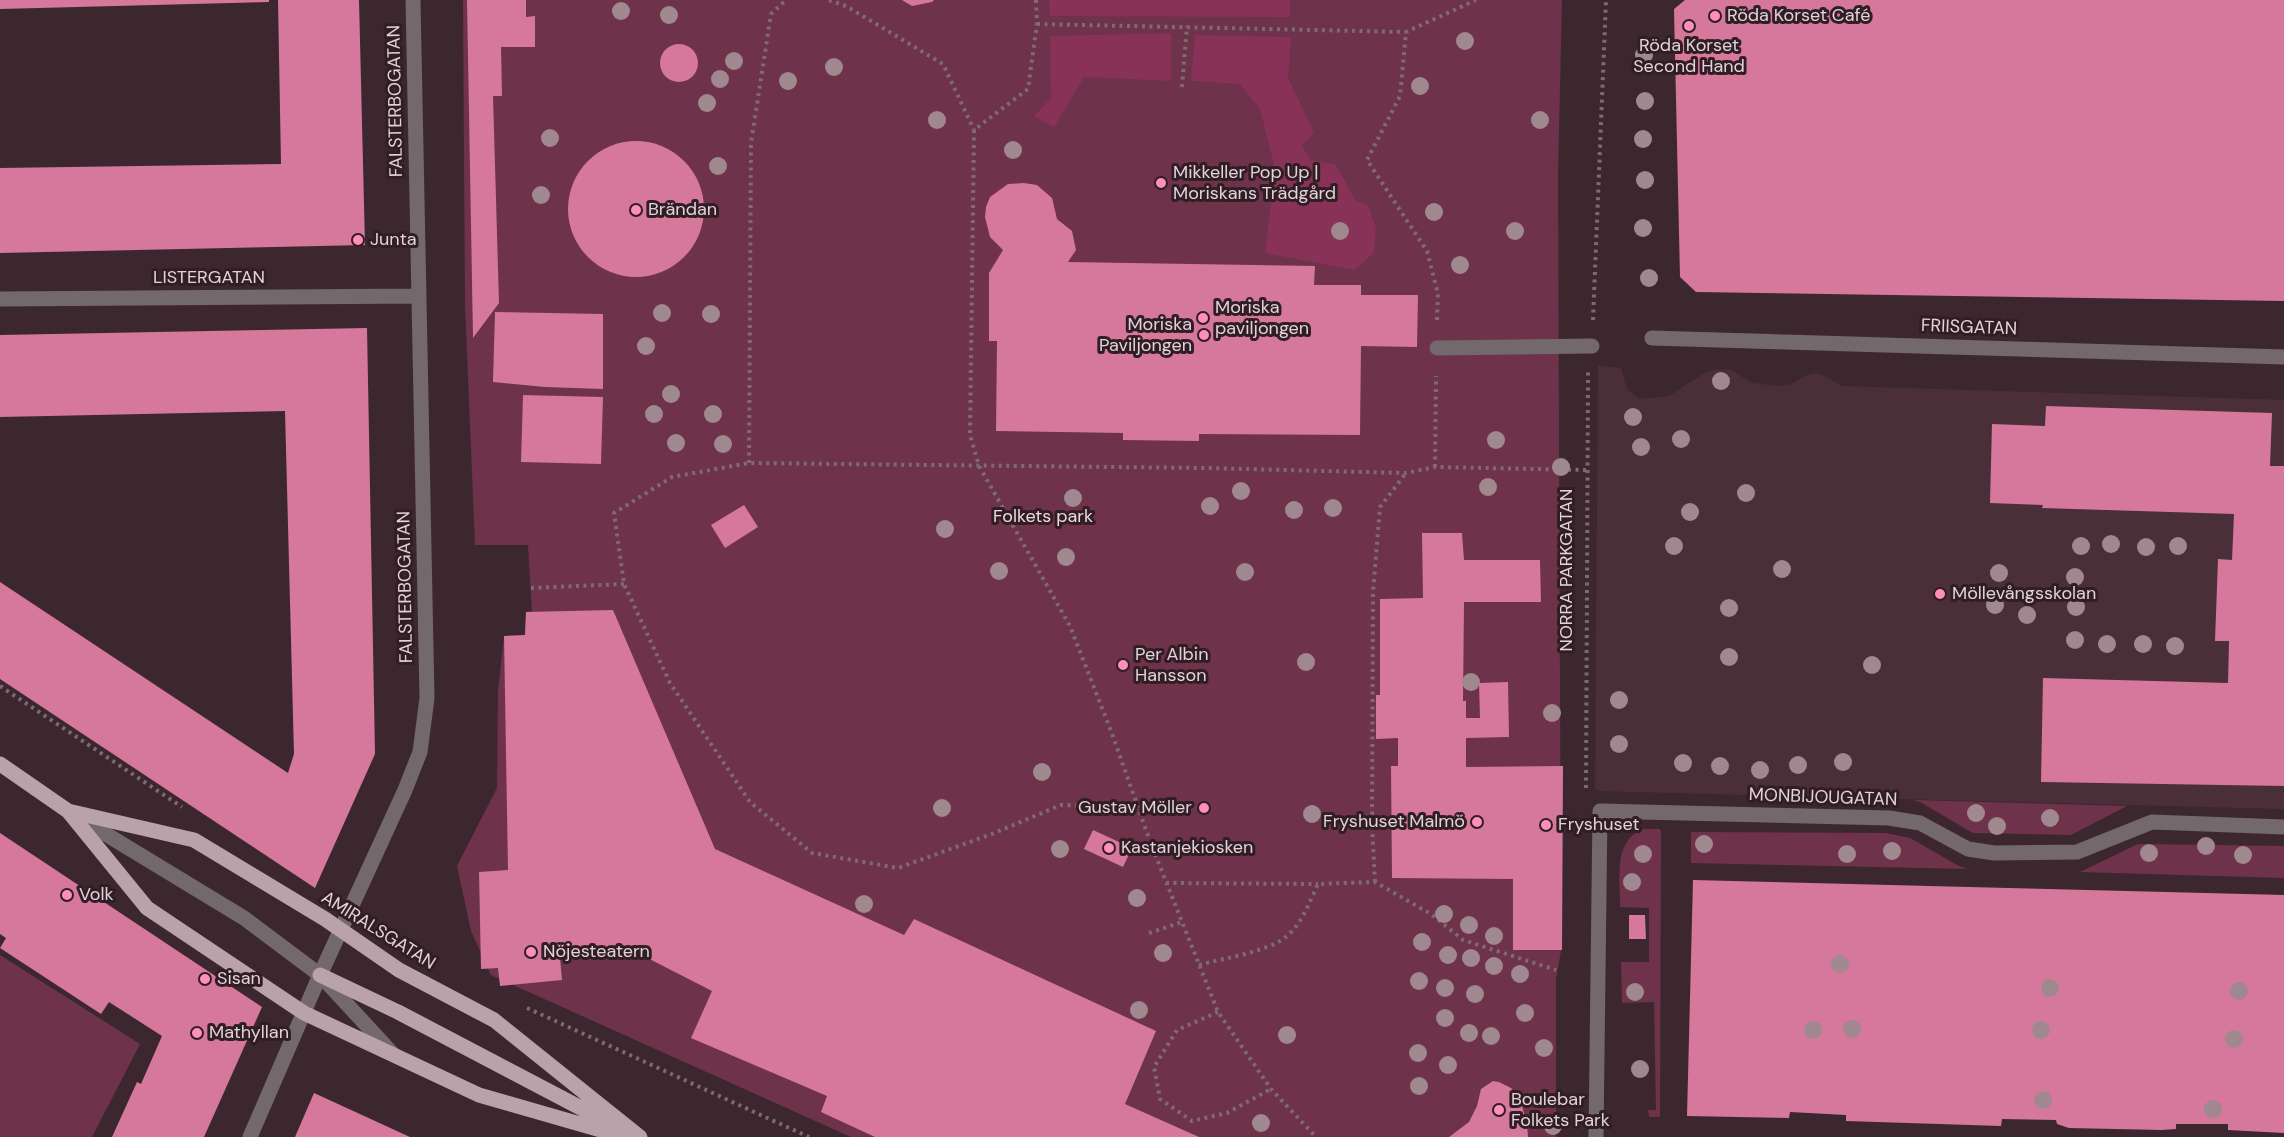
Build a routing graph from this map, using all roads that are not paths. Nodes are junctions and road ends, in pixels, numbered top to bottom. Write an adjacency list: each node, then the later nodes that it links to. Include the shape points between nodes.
1 (413, 0): 2 (street, FALSTERBOGATAN)
2 (419, 296): 3 (street, LISTERGATAN); 11 (street, FALSTERBOGATAN, via 426,709 420,752)
3 (0, 299)
4 (1652, 338): 7 (street, FRIISGATAN)
5 (1592, 346): 6 (street)
6 (1437, 348)
7 (2284, 357)
8 (0, 764): 9 (main road, AMIRALSGATAN)
9 (68, 811): 11 (main road, AMIRALSGATAN, via 194,840); 12 (street, AMIRALSGATAN, via 244,918); 13 (main road, AMIRALSGATAN, via 147,908)
10 (2284, 827): 19 (street, MONBIJOUGATAN, via 2152,822 2077,852 1994,853 1968,849 1920,823 1889,818 1600,811)
11 (340, 930): 12 (street, FALSTERBOGATAN); 18 (main road, AMIRALSGATAN, via 399,970 494,1020)
12 (320, 975): 13 (street, FALSTERBOGATAN); 14 (street, AMIRALSGATAN); 17 (main road, AMIRALSGATAN)
13 (304, 1013): 14 (main road, AMIRALSGATAN); 15 (street, FALSTERBOGATAN)
14 (392, 1053): 16 (main road, AMIRALSGATAN, via 478,1095)
15 (250, 1137)
16 (625, 1137)
17 (636, 1137)
18 (640, 1137)
19 (1596, 1137)

